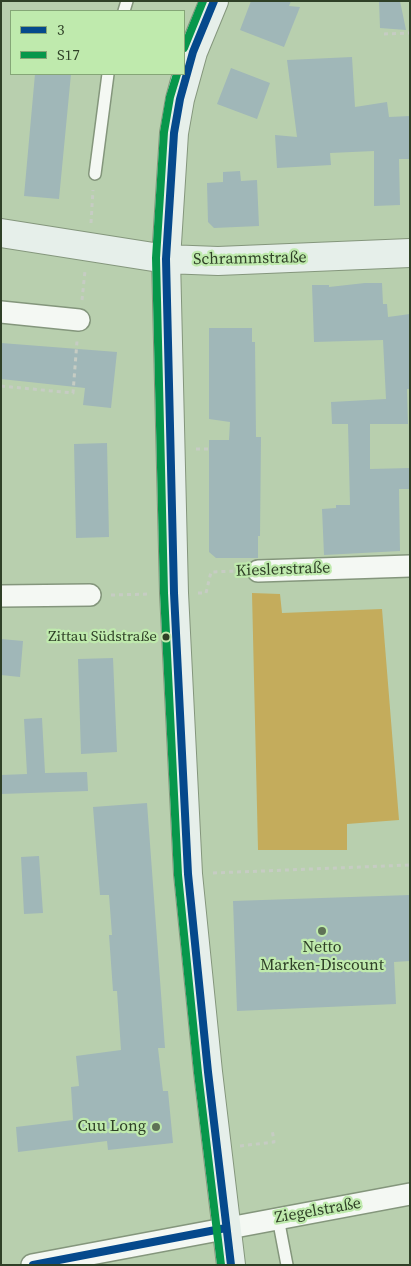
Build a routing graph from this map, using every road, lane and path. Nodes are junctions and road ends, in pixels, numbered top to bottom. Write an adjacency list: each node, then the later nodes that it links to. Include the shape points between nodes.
1 (214, 1): 9 (main road, via 193,52 180,99 171,160)
2 (410, 32): 3 (path)
3 (384, 34)
4 (108, 75): 5 (lane)
5 (95, 174): 6 (path, via 90,223)
6 (100, 224)
7 (1, 233): 9 (main road, Schrammstraße)
8 (410, 253): 9 (main road, Schrammstraße, via 218,261)
9 (166, 259): 16 (main road)
10 (1, 312): 11 (street)
11 (79, 320)
12 (199, 449): 13 (path)
13 (209, 449)
14 (410, 566): 15 (street, Kieslerstraße)
15 (258, 571): 16 (path, Kieslerstraße, via 211,572 206,593)
16 (174, 593): 17 (path); 20 (main road)
17 (90, 595): 18 (street)
18 (1, 596)
19 (410, 865): 20 (path)
20 (188, 874): 22 (main road)
21 (272, 1129): 22 (path, via 274,1142)
22 (217, 1148): 25 (main road)
23 (410, 1194): 24 (street, Ziegelstraße)
24 (278, 1218): 25 (street, Ziegelstraße); 28 (lane)
25 (226, 1228): 26 (street, Ziegelstraße); 27 (main road)
26 (32, 1265)
27 (231, 1265)
28 (287, 1265)

